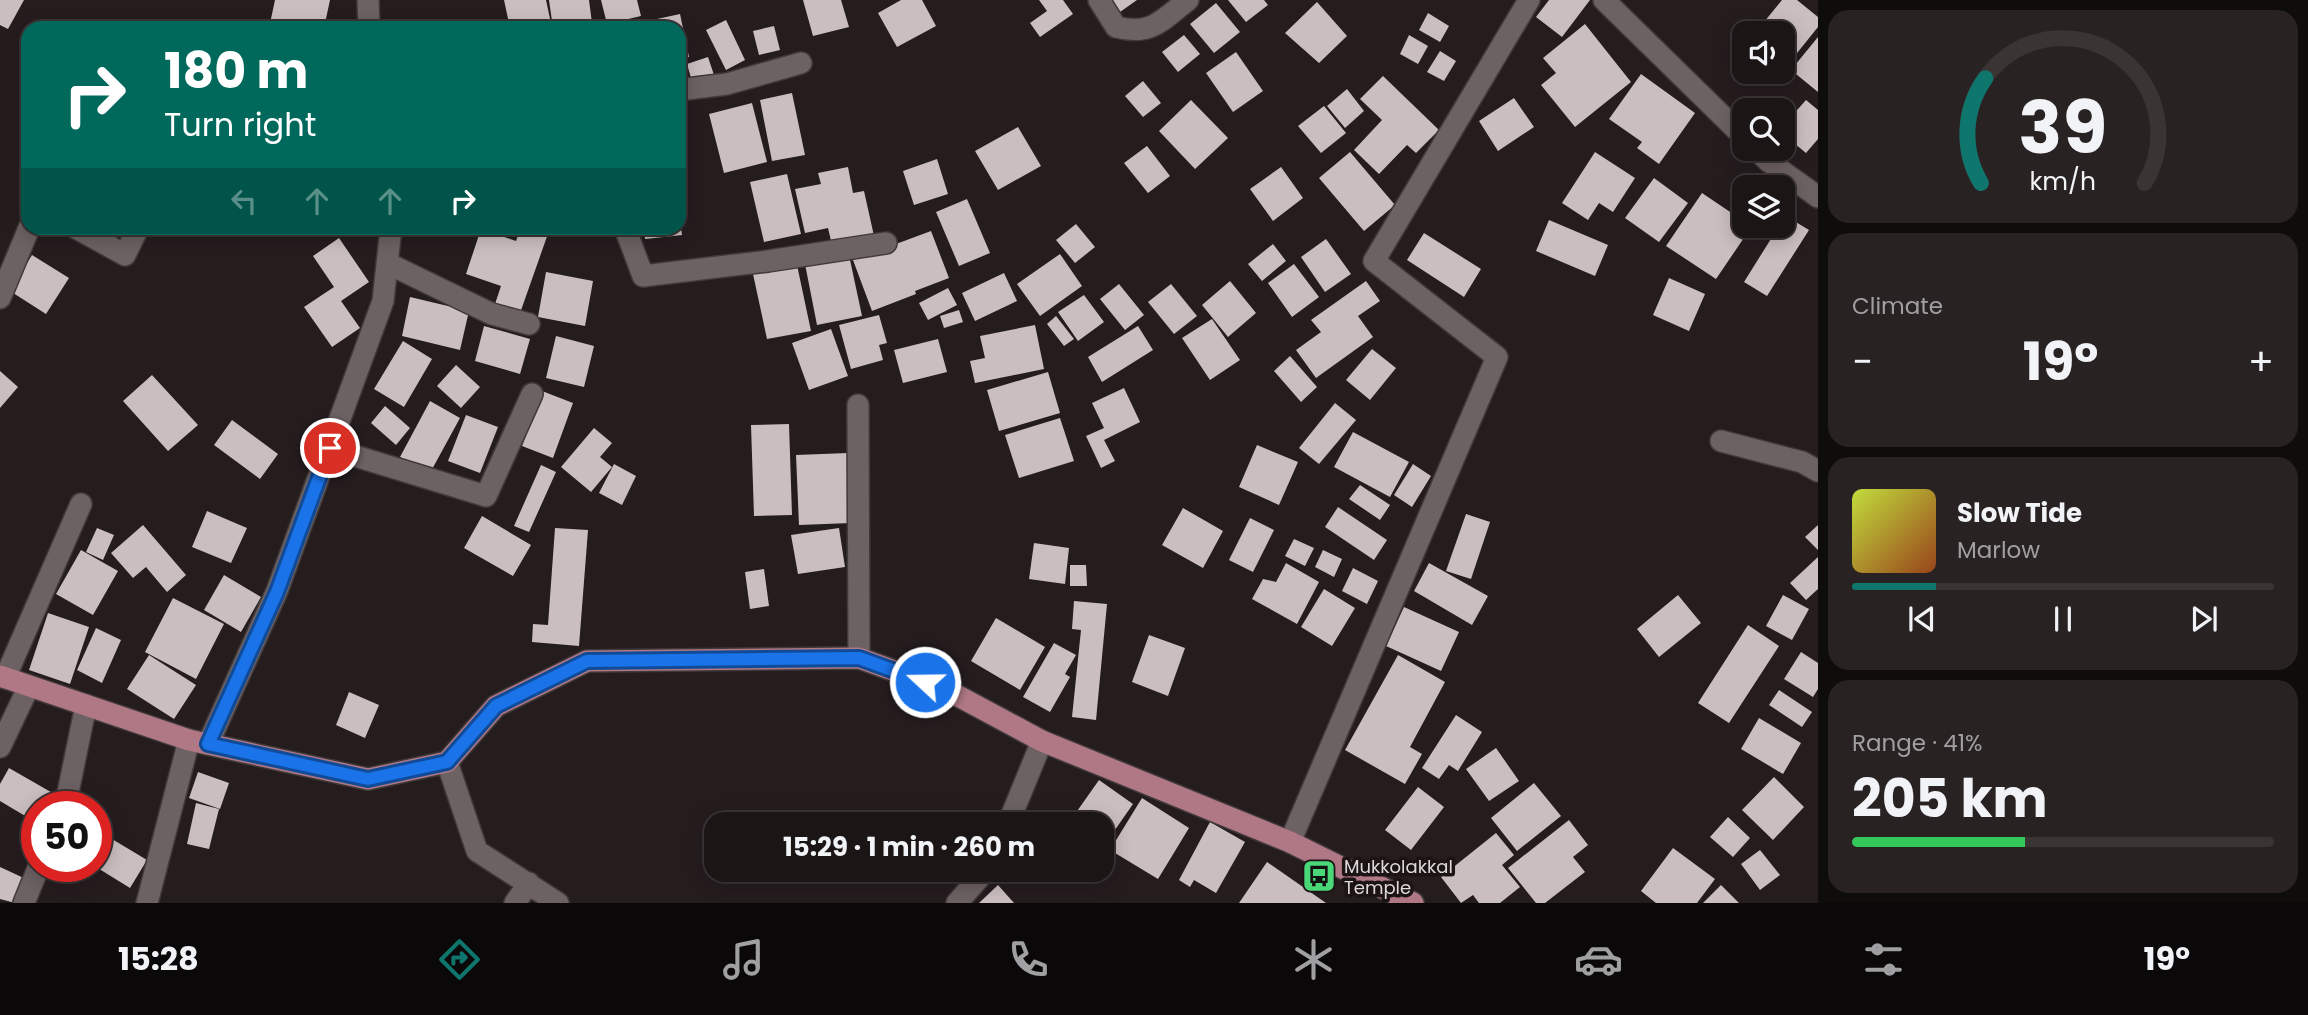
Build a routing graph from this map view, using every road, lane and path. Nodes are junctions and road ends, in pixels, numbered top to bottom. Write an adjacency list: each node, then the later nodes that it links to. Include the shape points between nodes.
1 (368, 0): 6 (street)
2 (1099, 0): 3 (street, via 1116,27 1135,32 1156,24)
3 (1188, 0)
4 (1529, 0): 37 (street, via 1374,261 1497,357)
5 (1604, 0): 9 (street)
6 (369, 21)
7 (801, 63): 8 (street, via 727,84)
8 (686, 89)
9 (1732, 125)
10 (1768, 161): 11 (street)
11 (1818, 197)
12 (26, 235): 19 (street)
13 (89, 235): 14 (street, via 125,255)
14 (135, 235)
15 (390, 235): 18 (street)
16 (628, 235): 17 (street, via 643,276)
17 (886, 243)
18 (387, 264): 20 (street, via 492,314); 24 (street, via 383,301)
19 (0, 298)
20 (529, 324)
21 (532, 394): 24 (street, via 486,496)
22 (858, 405): 27 (street)
23 (1721, 441): 25 (street, via 1802,462)
24 (330, 448): 32 (street, via 277,592)
25 (1818, 471)
26 (81, 504): 28 (street)
27 (859, 658): 31 (main road, via 947,690); 34 (main road, via 587,661 496,706)
28 (3, 677): 29 (main road)
29 (29, 686): 30 (main road); 33 (street)
30 (86, 705): 32 (main road); 35 (street)
31 (1042, 741): 36 (street); 37 (main road)
32 (198, 742): 34 (main road, via 368,779); 42 (street)
33 (0, 747)
34 (447, 762): 40 (street, via 477,850)
35 (70, 791)
36 (1013, 812)
37 (1290, 842): 46 (main road)
38 (33, 882): 41 (street)
39 (975, 882): 45 (street)
40 (529, 883): 43 (street); 44 (street)
41 (24, 903)
42 (147, 903)
43 (515, 903)
44 (558, 903)
45 (957, 903)
46 (1413, 903)

